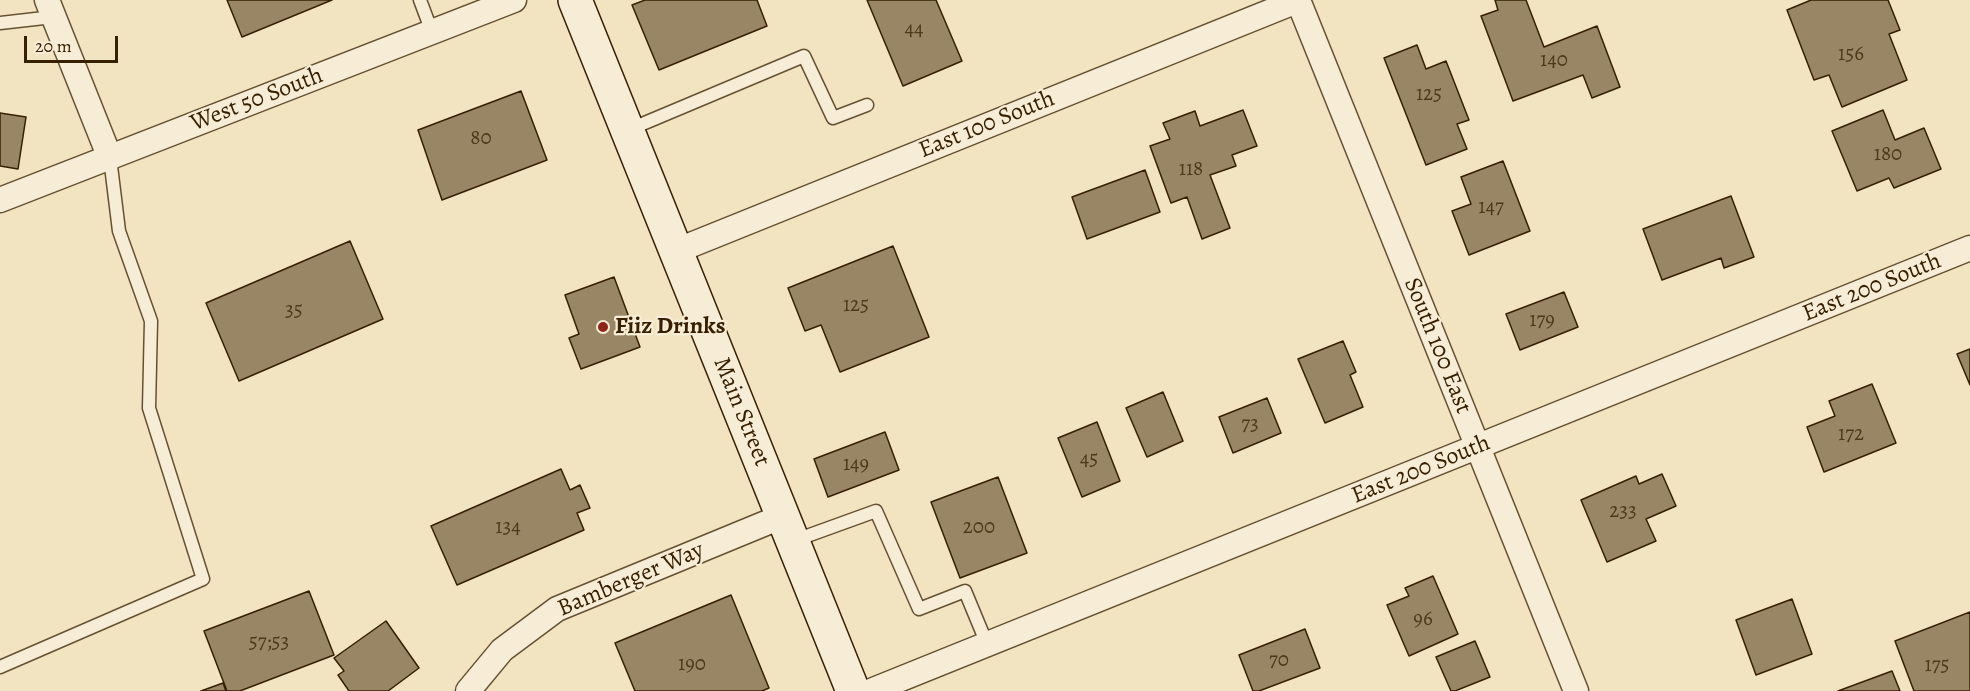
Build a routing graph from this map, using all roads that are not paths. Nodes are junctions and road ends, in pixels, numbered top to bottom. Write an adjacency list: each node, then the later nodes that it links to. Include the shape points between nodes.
1 (420, 0): 7 (lane)
2 (514, 0): 7 (street, West 50 South)
3 (575, 0): 9 (main road, Main Street)
4 (1298, 0): 13 (street, East 100 South); 14 (street, South 100 East)
5 (50, 8): 6 (lane); 10 (street)
6 (0, 24)
7 (432, 32): 10 (street, West 50 South)
8 (867, 105): 9 (lane, via 833,118 804,56)
9 (627, 131): 13 (main road, Main Street)
10 (110, 158): 11 (street, West 50 South); 17 (lane, via 119,231 150,321 149,408 203,579)
11 (0, 200)
12 (1970, 248): 14 (street, East 200 South)
13 (676, 250): 15 (main road, Main Street)
14 (1478, 447): 16 (street, East 200 South); 21 (street, South 100 East)
15 (788, 529): 16 (lane, via 876,511 919,609 965,591); 18 (street, Bamberger Way, via 557,609 502,650); 19 (main road, Main Street)
16 (987, 644): 20 (street, East 200 South)
17 (0, 666)
18 (468, 691)
19 (853, 691)
20 (872, 691)
21 (1576, 691)

